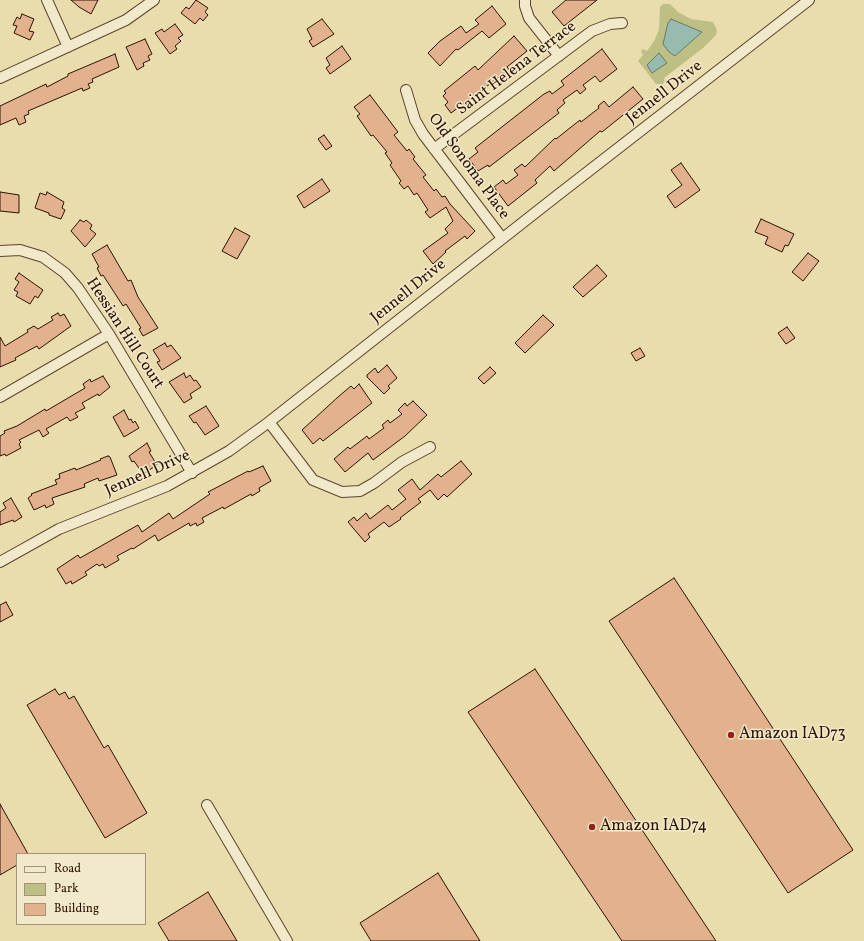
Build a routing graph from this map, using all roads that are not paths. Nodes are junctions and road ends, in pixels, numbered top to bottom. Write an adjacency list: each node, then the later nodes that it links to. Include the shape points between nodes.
1 (46, 0): 6 (street)
2 (154, 0): 6 (street, via 126,20)
3 (525, 0): 7 (street, via 529,18)
4 (810, 0): 11 (street, Jennell Drive)
5 (622, 23): 7 (street, Saint Helena Terrace, via 610,24 592,31)
6 (68, 47): 8 (street)
7 (559, 56): 10 (street, Saint Helena Terrace)
8 (0, 78)
9 (406, 90): 10 (street, Old Sonoma Place, via 415,120)
10 (434, 149): 11 (street, Old Sonoma Place)
11 (502, 238): 15 (street, Jennell Drive)
12 (0, 251): 13 (street, Hessian Hill Court, via 20,250 43,257 65,272)
13 (109, 334): 14 (street); 17 (street, Hessian Hill Court)
14 (0, 397)
15 (269, 422): 16 (street, via 313,480 342,492 360,491 374,484 402,462); 17 (street, Jennell Drive, via 229,451)
16 (430, 447)
17 (192, 473): 18 (street, Jennell Drive, via 167,486 59,529)
18 (0, 562)
19 (207, 805): 20 (street)
20 (287, 941)

